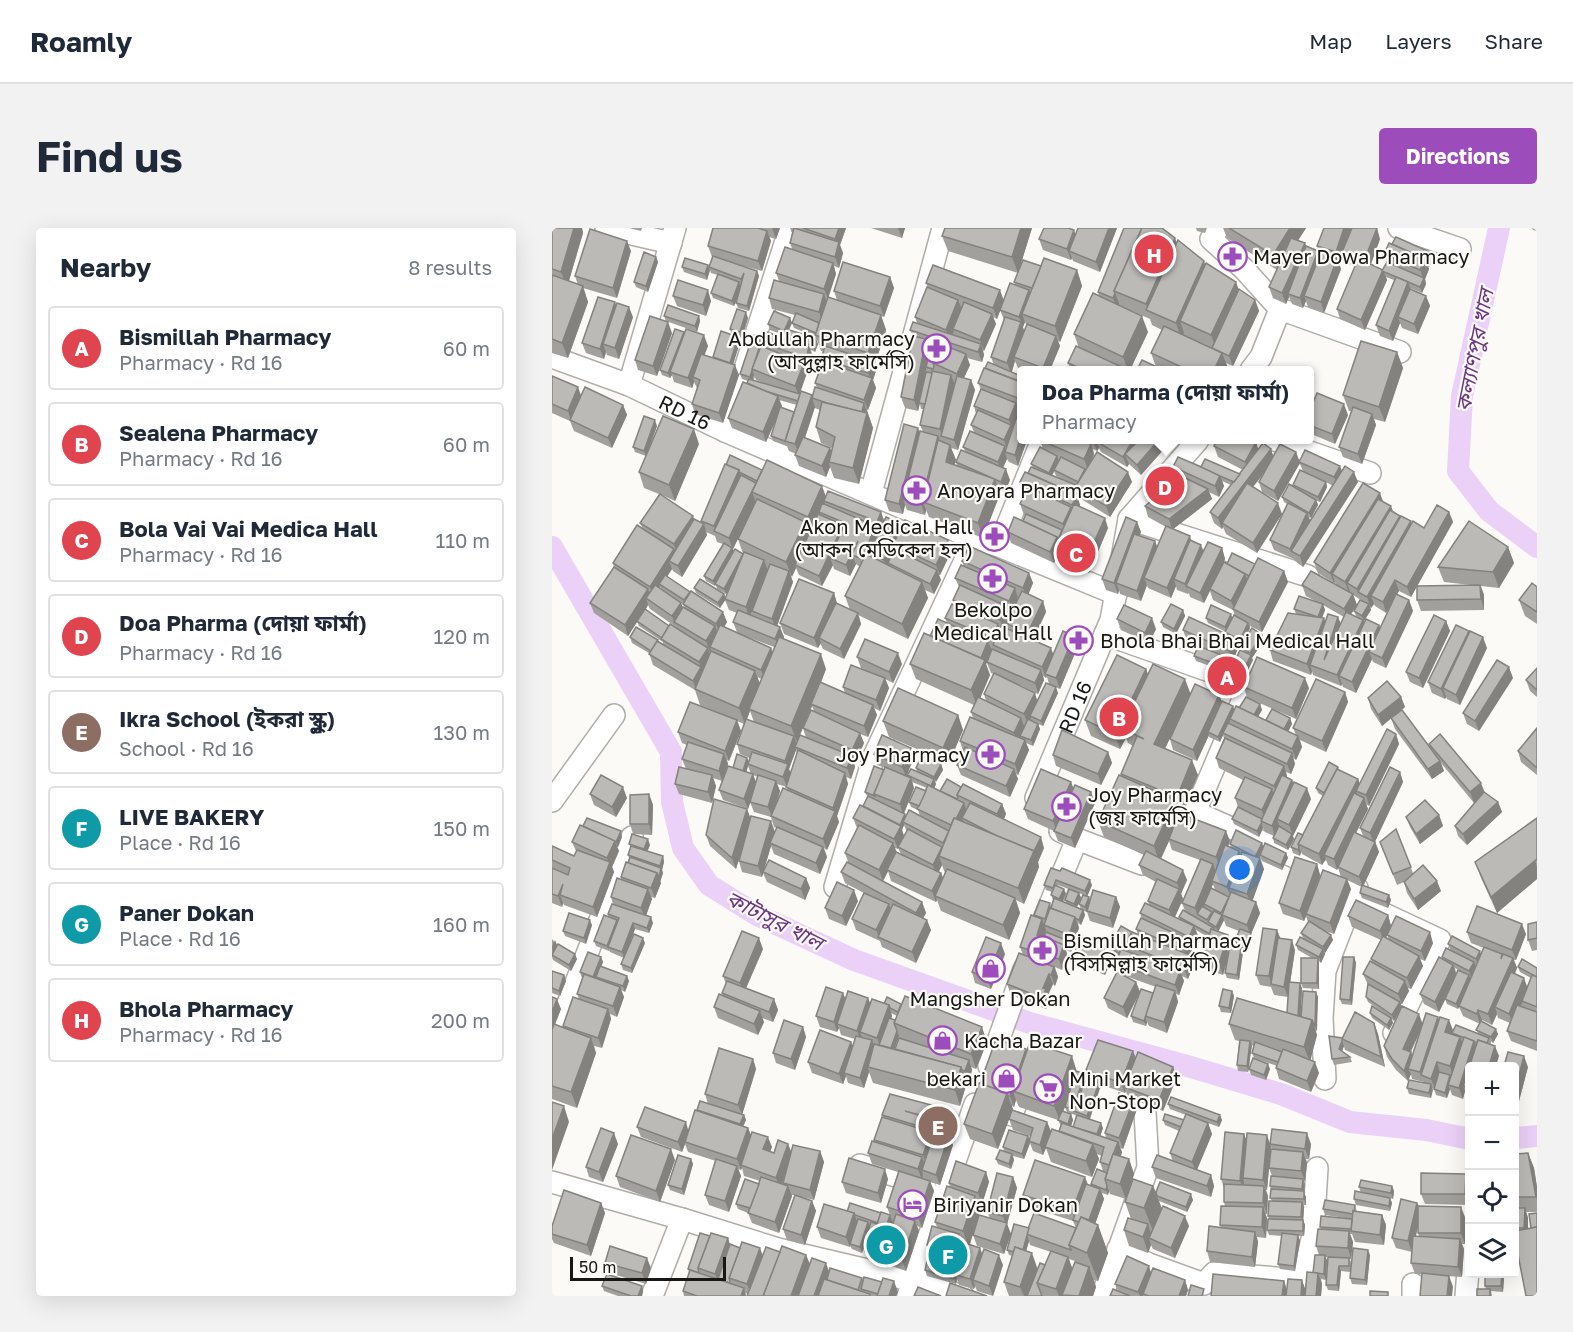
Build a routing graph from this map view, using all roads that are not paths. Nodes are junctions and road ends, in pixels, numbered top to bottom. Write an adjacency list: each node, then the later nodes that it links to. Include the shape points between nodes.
1 (606, 228): 6 (street)
2 (790, 228): 13 (street)
3 (943, 228): 18 (street)
4 (1399, 228): 7 (street)
5 (1209, 232): 8 (street)
6 (673, 235): 12 (street)
7 (1460, 249)
8 (1280, 309): 9 (street); 11 (street, via 1262,357)
9 (1400, 352)
10 (552, 357): 12 (street, RD 16)
11 (1254, 366)
12 (629, 384): 13 (street, RD 16)
13 (725, 431): 18 (street, RD 16)
14 (1040, 444): 21 (street)
15 (1194, 444): 19 (street)
16 (1287, 444): 17 (street)
17 (1370, 473)
18 (871, 493): 20 (street, RD 16)
19 (1129, 519): 22 (street); 23 (street, RD 16)
20 (975, 539): 21 (street, RD 16); 30 (street, via 874,756)
21 (999, 546): 23 (street, RD 16)
22 (1308, 576)
23 (1116, 594): 24 (street, RD 16)
24 (1105, 634): 28 (street, RD 16, via 1033,819); 31 (street, via 1249,685 1195,812 1357,888)
25 (614, 715): 26 (street)
26 (552, 801)
27 (632, 837): 32 (street)
28 (1077, 839): 29 (street, RD 16); 41 (street, via 1016,990)
29 (1142, 864)
30 (835, 887)
31 (1352, 899): 33 (street, via 1440,940); 35 (street, via 1325,971)
32 (552, 1046)
33 (1387, 1046)
34 (1032, 1061): 37 (street)
35 (1325, 1079)
36 (1145, 1112): 43 (street, via 1148,1167)
37 (1012, 1115)
38 (856, 1164): 41 (street)
39 (1317, 1168): 43 (street, via 1314,1234 1302,1280 1214,1273 1204,1284)
40 (552, 1182): 42 (street)
41 (945, 1192): 45 (street)
42 (682, 1219): 45 (street); 46 (street)
43 (1118, 1249): 48 (street)
44 (1467, 1278): 49 (street)
45 (911, 1289): 47 (street)
46 (652, 1296)
47 (963, 1296)
48 (1102, 1296)
49 (1466, 1296)

